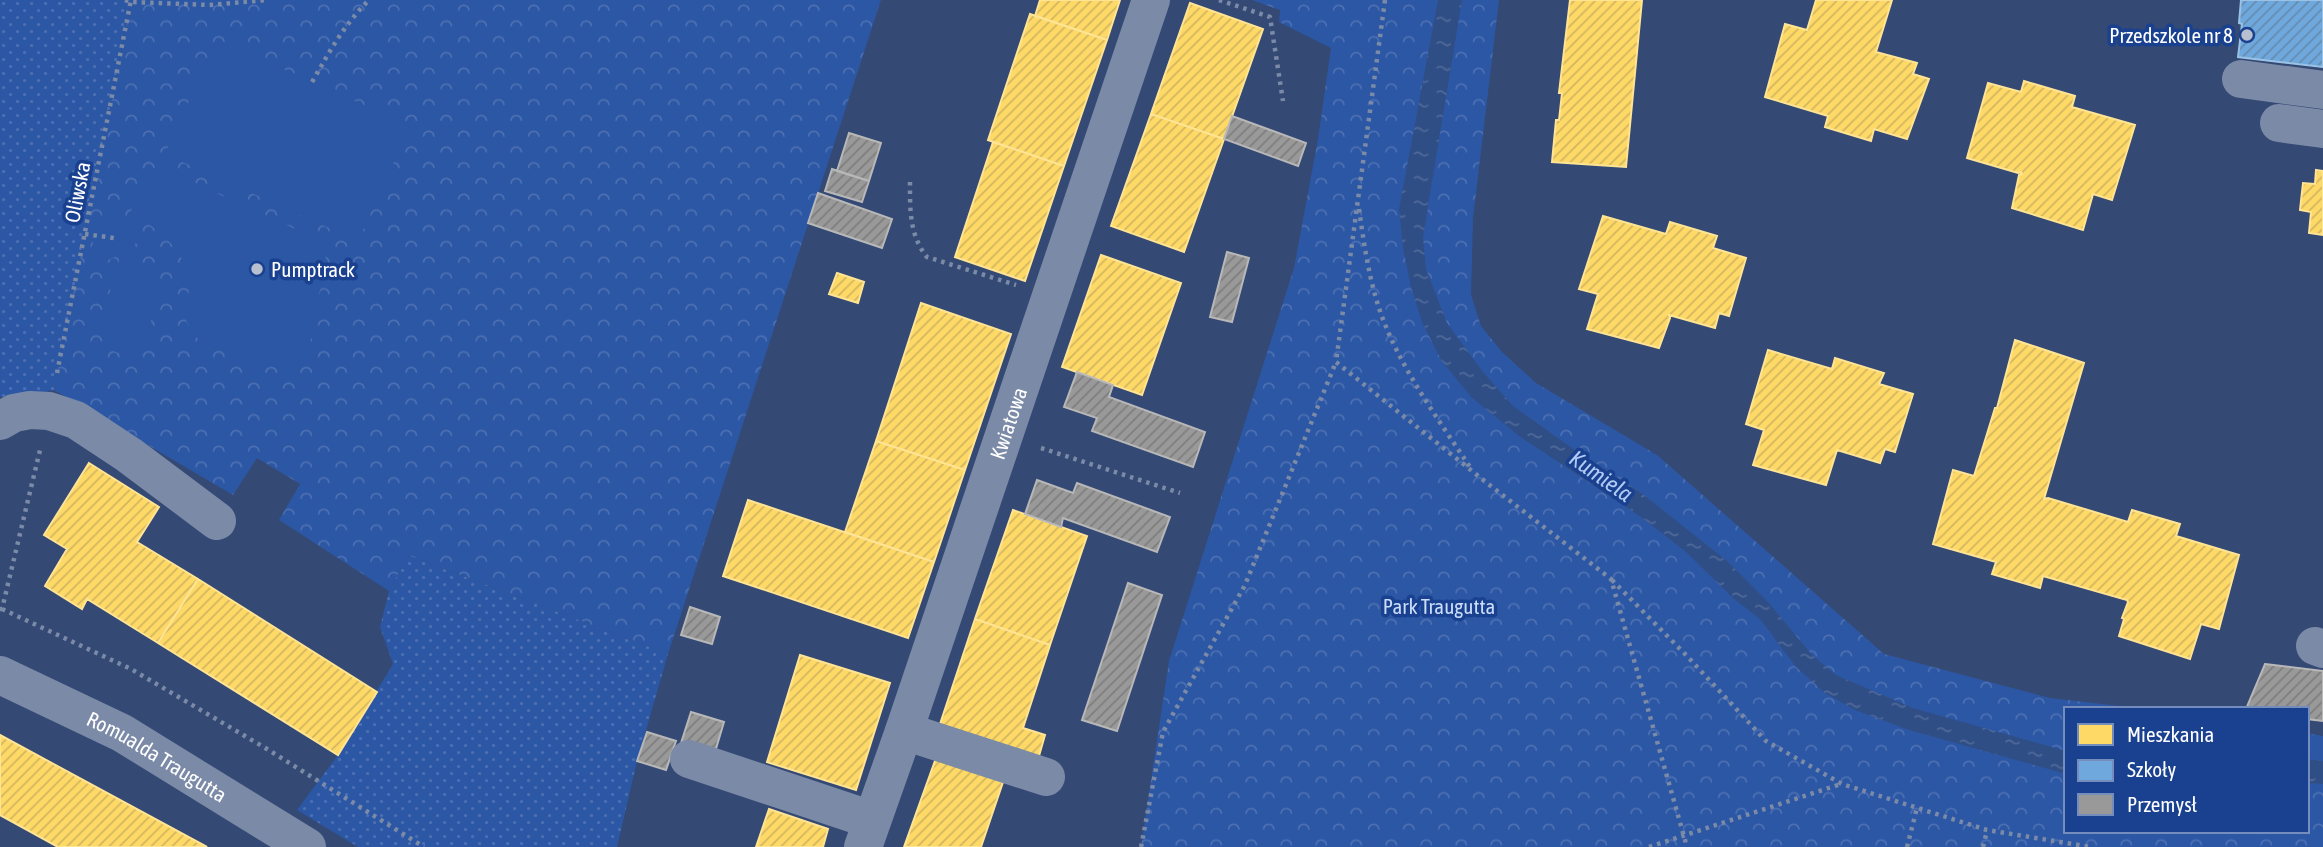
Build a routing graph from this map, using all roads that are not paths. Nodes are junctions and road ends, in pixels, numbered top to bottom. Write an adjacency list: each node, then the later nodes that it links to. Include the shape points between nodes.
1 (1151, 0): 9 (street, Kwiatowa)
2 (2241, 79): 3 (street)
3 (2323, 90)
4 (2279, 123): 5 (street)
5 (2323, 129)
6 (0, 421): 7 (street, via 51,401)
7 (217, 521)
8 (0, 675): 13 (street, Romualda Traugutta, via 122,733)
9 (904, 731): 11 (street); 12 (street, Kwiatowa)
10 (689, 759): 12 (street)
11 (1046, 777)
12 (867, 833)
13 (307, 847)

